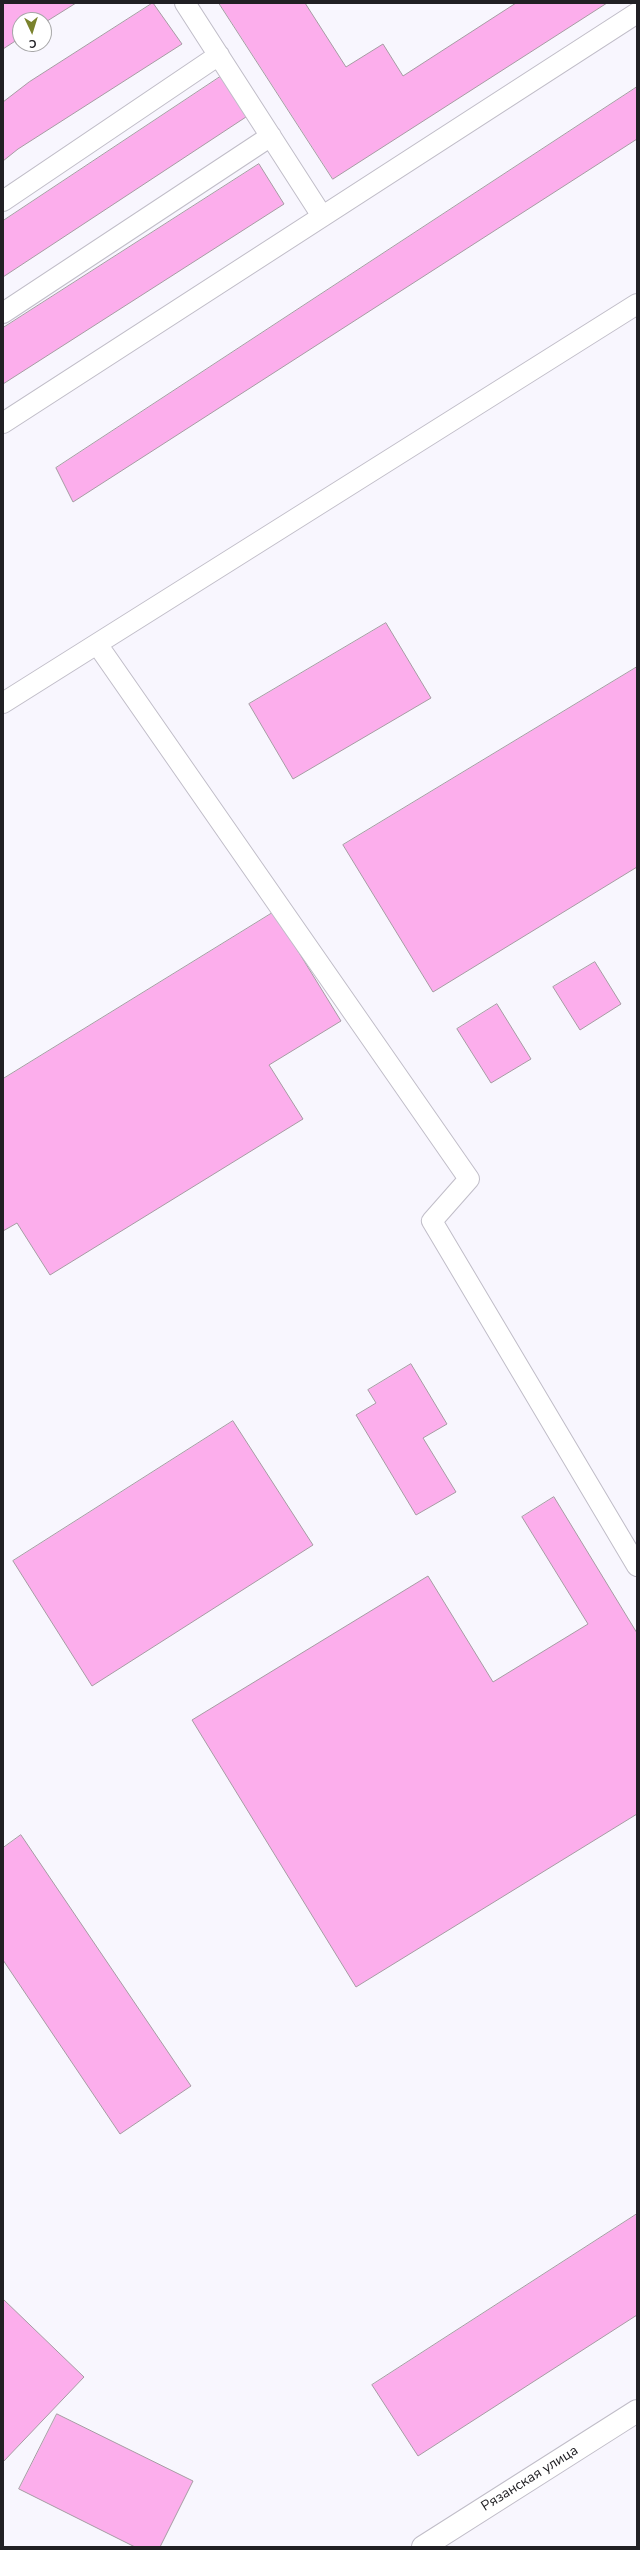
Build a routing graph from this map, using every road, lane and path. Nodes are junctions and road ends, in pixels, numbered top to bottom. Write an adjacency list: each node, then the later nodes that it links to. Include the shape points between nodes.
1 (186, 3): 3 (lane)
2 (637, 13): 6 (lane)
3 (219, 55): 4 (lane); 5 (lane)
4 (271, 136): 6 (lane); 8 (lane)
5 (3, 201)
6 (322, 216): 9 (lane)
7 (637, 304): 10 (lane)
8 (3, 313)
9 (3, 423)
10 (97, 644): 11 (lane); 12 (lane, via 468,1179 432,1221)
11 (3, 703)
12 (637, 1566)
13 (637, 2411): 14 (main road, Рязанская улица)
14 (423, 2547)

